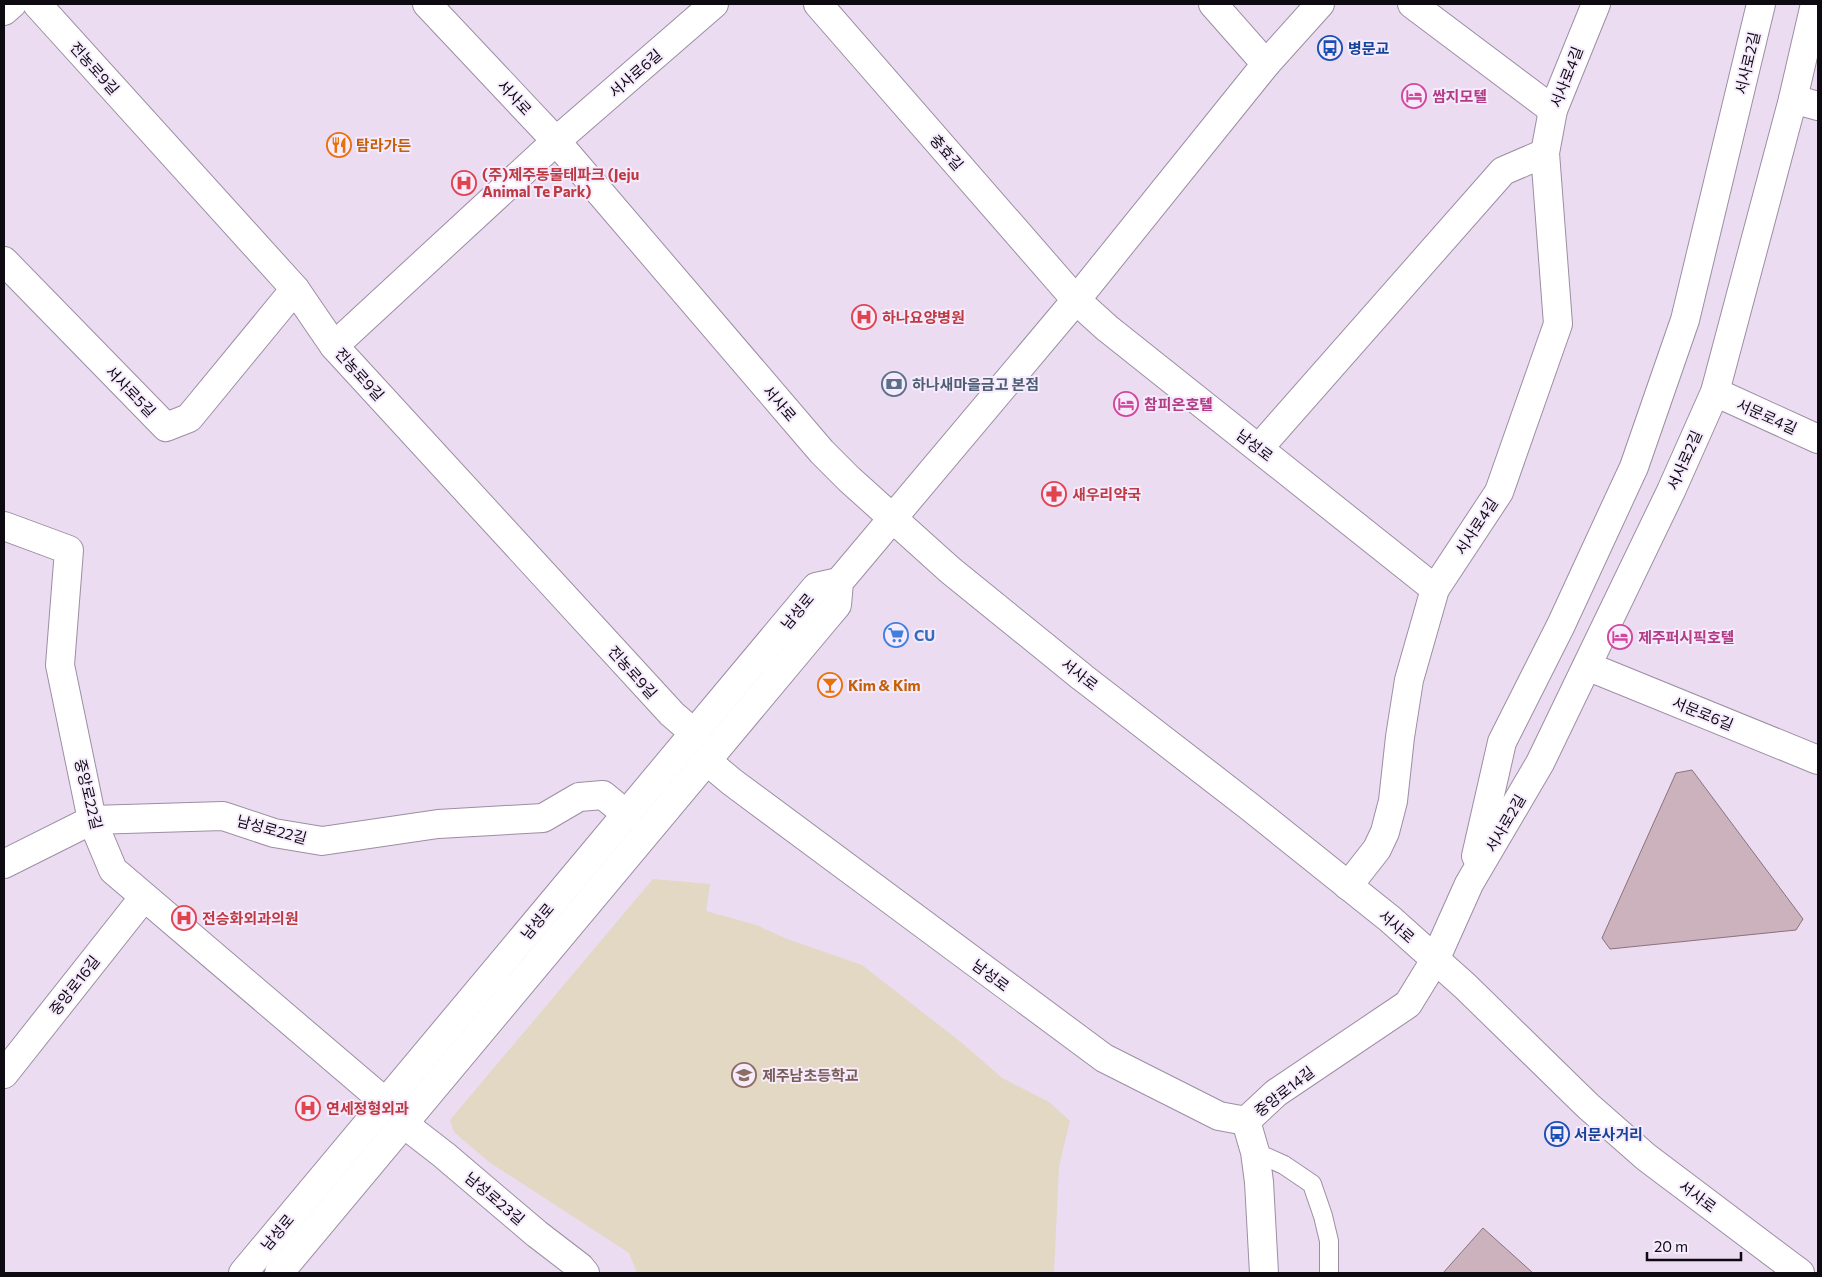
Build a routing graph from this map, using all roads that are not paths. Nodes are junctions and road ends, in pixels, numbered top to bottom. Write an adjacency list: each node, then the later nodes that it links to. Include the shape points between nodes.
1 (12, 4): 12 (street)
2 (37, 4): 19 (street, 전농로9길)
3 (427, 4): 16 (street, 서사로)
4 (714, 4): 16 (street, 서사로6길)
5 (818, 4): 20 (street, 충효길)
6 (1213, 4): 13 (street)
7 (1320, 4): 13 (street, 남성로)
8 (1412, 4): 15 (street)
9 (1596, 4): 15 (street, 서사로4길)
10 (1761, 4): 36 (street, 서사로2길, via 1686,320 1634,467 1562,624 1502,742)
11 (1815, 4): 14 (street, 서사로2길)
12 (4, 11)
13 (1266, 64): 20 (street, 남성로)
14 (1806, 103): 22 (street, 서사로2길)
15 (1553, 110): 17 (street, 서사로4길)
16 (556, 141): 21 (street); 25 (street, 서사로, via 822,452)
17 (1546, 153): 24 (street, via 1503,171); 28 (street, 서사로4길, via 1558,324 1499,492)
18 (4, 261): 19 (street, 서사로5길, via 166,427 189,418)
19 (295, 289): 21 (street, 전농로9길)
20 (1076, 300): 24 (street, 남성로); 25 (street, 남성로)
21 (334, 346): 30 (street, 전농로9길, via 672,714)
22 (1715, 392): 23 (street, 서문로4길); 29 (street, 서사로2길)
23 (1818, 439)
24 (1259, 448): 28 (street, 남성로)
25 (892, 518): 27 (street, 남성로); 37 (street, 서사로, via 1053,653)
26 (4, 526): 34 (street, 중앙로22길, via 69,550 60,665)
27 (839, 582): 30 (street, 남성로, via 816,587); 32 (street, 남성로, via 836,605)
28 (1435, 589): 37 (street, 서사로4길, via 1409,680 1393,801 1385,832 1377,849)
29 (1587, 666): 31 (street, 서문로6길); 36 (street, 서사로2길, via 1540,763)
30 (694, 734): 33 (street, 남성로)
31 (1818, 760)
32 (707, 761): 42 (street, 남성로, via 1104,1058 1219,1116); 43 (street, 남성로)
33 (626, 814): 34 (street, 남성로22길, via 603,795 580,798 543,818 438,824 322,841 274,833 223,816); 41 (street, 남성로)
34 (92, 820): 35 (street, 남성로22길); 38 (street, 중앙로22길, via 113,870)
35 (4, 864)
36 (1469, 884): 39 (street, 서사로2길)
37 (1348, 886): 39 (street, 서사로)
38 (144, 897): 40 (street, 중앙로16길); 41 (street, 중앙로22길)
39 (1436, 960): 42 (street, 중앙로14길, via 1408,1004 1276,1093); 50 (street, 서사로, via 1646,1157)
40 (4, 1074)
41 (385, 1102): 45 (street, 남성로)
42 (1246, 1121): 44 (street, 중앙로14길)
43 (404, 1124): 46 (street, 남성로); 47 (street, 남성로23길)
44 (1255, 1152): 48 (street, 중앙로14길); 49 (lane, via 1284,1165 1312,1184 1329,1241)
45 (243, 1273)
46 (279, 1273)
47 (585, 1273)
48 (1264, 1273)
49 (1329, 1273)
50 (1800, 1273)

